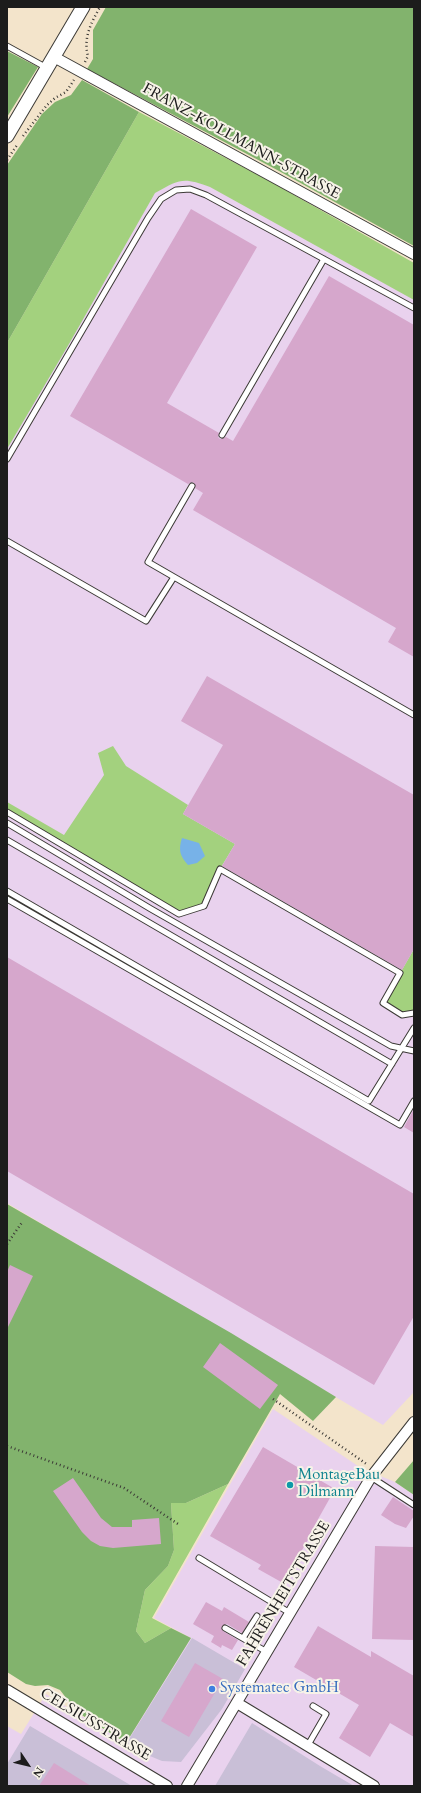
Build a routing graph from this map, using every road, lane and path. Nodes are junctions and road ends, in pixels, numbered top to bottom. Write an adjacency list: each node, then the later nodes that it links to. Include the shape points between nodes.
1 (83, 7): 4 (street)
2 (100, 7): 6 (path, via 88,32 88,56)
3 (7, 46): 5 (lane)
4 (54, 57): 5 (street); 6 (street, FRANZ-KOLLMANN-STRASSE)
5 (47, 68): 7 (street)
6 (79, 71): 8 (path, via 66,92 47,105); 9 (street, FRANZ-KOLLMANN-STRASSE)
7 (7, 136)
8 (7, 160)
9 (414, 254)
10 (324, 259): 11 (lane); 12 (lane); 13 (lane, via 190,188 176,190 161,199)
11 (414, 308)
12 (222, 435)
13 (7, 459)
14 (192, 486): 16 (lane, via 148,562)
15 (7, 541): 16 (lane, via 146,621)
16 (174, 577): 17 (lane)
17 (414, 715)
18 (7, 812): 23 (lane, via 179,914 204,906 220,869 400,973 383,1002 402,1015)
19 (7, 823): 25 (lane, via 151,909 391,1046)
20 (7, 840): 27 (lane)
21 (7, 891): 27 (lane, via 369,1101)
22 (7, 899): 28 (lane, via 400,1125)
23 (414, 1013)
24 (414, 1028): 25 (lane)
25 (401, 1048): 26 (lane); 27 (lane)
26 (414, 1051)
27 (392, 1064)
28 (414, 1100)
29 (23, 1221): 30 (path)
30 (7, 1244)
31 (273, 1399): 34 (path)
32 (414, 1422): 34 (street, FAHRENHEITSTRASSE)
33 (7, 1446): 36 (path, via 124,1488)
34 (373, 1473): 35 (lane); 38 (street, FAHRENHEITSTRASSE)
35 (414, 1505)
36 (178, 1524)
37 (199, 1558): 38 (lane)
38 (290, 1613): 42 (street, FAHRENHEITSTRASSE)
39 (257, 1616): 41 (lane)
40 (225, 1628): 41 (lane)
41 (243, 1638): 42 (lane)
42 (267, 1652): 44 (street, FAHRENHEITSTRASSE)
43 (7, 1690): 47 (street, CELSIUSSTRASSE)
44 (237, 1703): 46 (street); 48 (street, FAHRENHEITSTRASSE)
45 (313, 1706): 46 (lane, via 326,1714)
46 (308, 1746): 49 (street)
47 (167, 1786)
48 (187, 1786)
49 (374, 1786)

